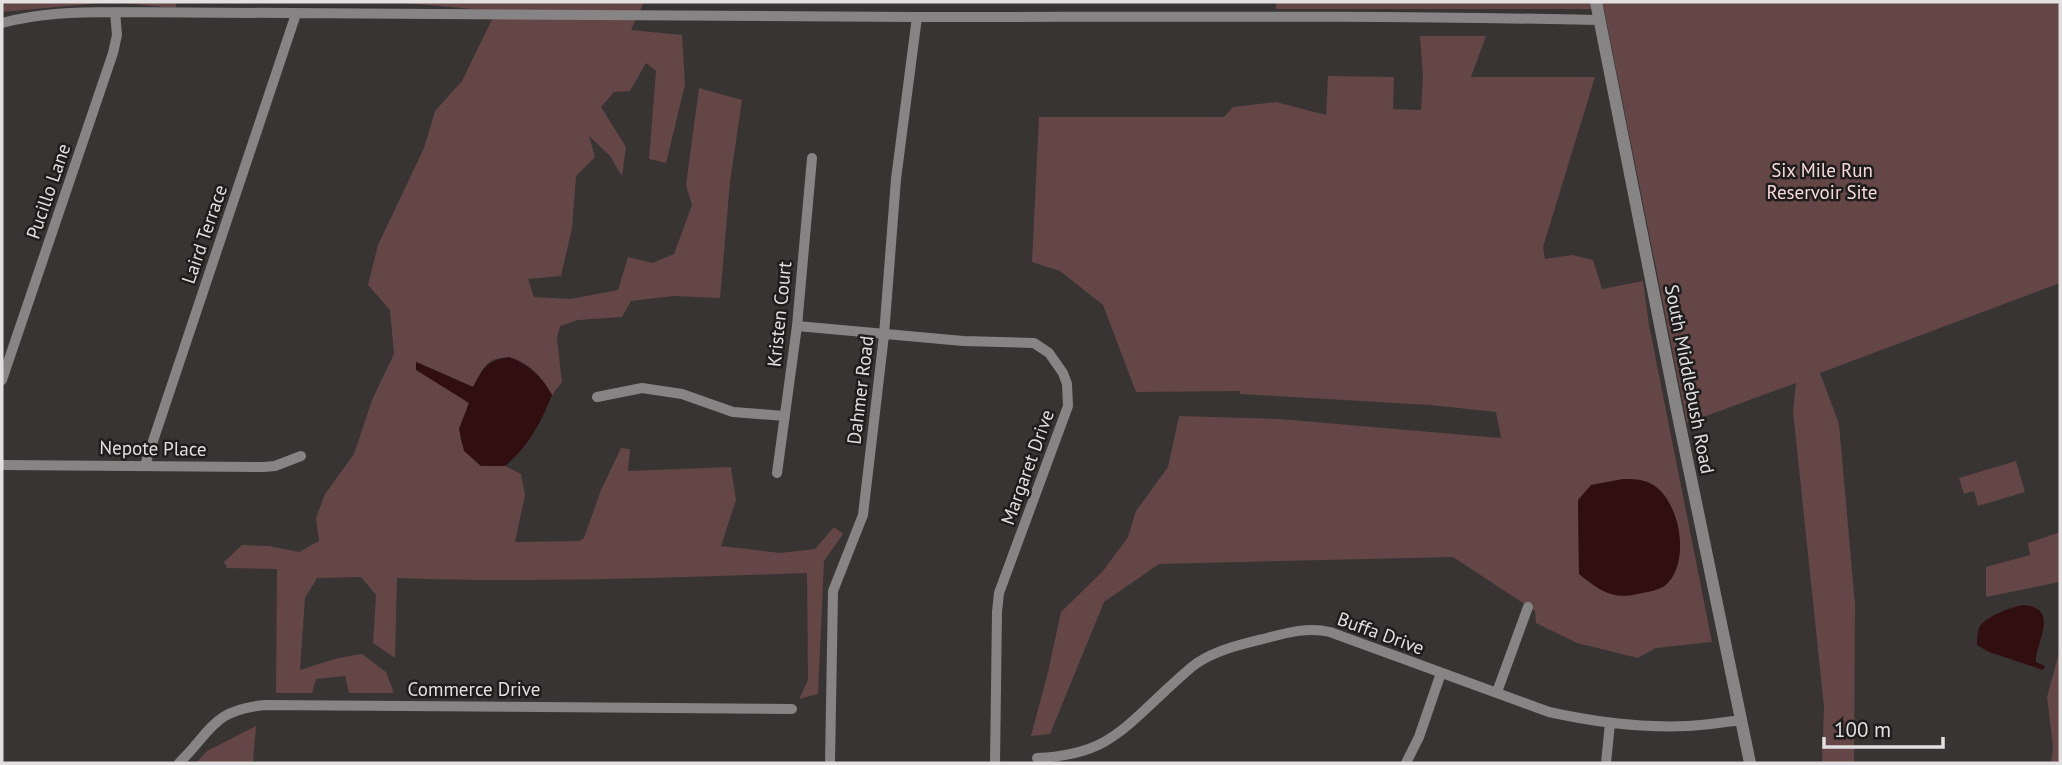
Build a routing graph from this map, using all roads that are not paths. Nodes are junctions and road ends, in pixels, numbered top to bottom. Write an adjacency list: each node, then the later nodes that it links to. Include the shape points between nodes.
1 (1596, 2): 5 (street, South Middlebush Road)
2 (115, 12): 3 (street); 6 (street, via 50,14); 10 (street, Pucillo Lane, via 113,52)
3 (296, 14): 4 (street); 15 (street, Laird Terrace)
4 (917, 17): 5 (street); 9 (street, Dahmer Road)
5 (1600, 20): 21 (street, South Middlebush Road)
6 (2, 23)
7 (812, 158): 8 (street, Kristen Court)
8 (797, 326): 9 (street, Margaret Drive); 12 (street, Kristen Court)
9 (884, 335): 25 (street, Dahmer Road, via 863,515 833,591); 26 (street, Margaret Drive, via 1034,343 1057,362 1068,384 1063,422 999,593)
10 (2, 380)
11 (597, 397): 12 (street, via 642,388 682,394 733,412)
12 (785, 416): 16 (street, Kristen Court)
13 (302, 457): 15 (street, Nepote Place, via 264,467)
14 (2, 465): 15 (street, Nepote Place)
15 (145, 465)
16 (777, 473)
17 (1528, 607): 19 (street)
18 (1441, 673): 19 (street, Buffa Drive); 23 (street, Buffa Drive, via 1330,632 1306,629 1281,634 1229,647 1199,662 1104,743 1072,754); 27 (street)
19 (1497, 692): 22 (street, Buffa Drive, via 1549,712)
20 (792, 709): 24 (street, Commerce Drive, via 265,705 224,716)
21 (1742, 720): 22 (street, Buffa Drive, via 1686,726); 29 (street, South Middlebush Road)
22 (1609, 723): 28 (street)
23 (1038, 758)
24 (179, 763)
25 (830, 763)
26 (995, 763)
27 (1406, 763)
28 (1606, 763)
29 (1750, 763)

